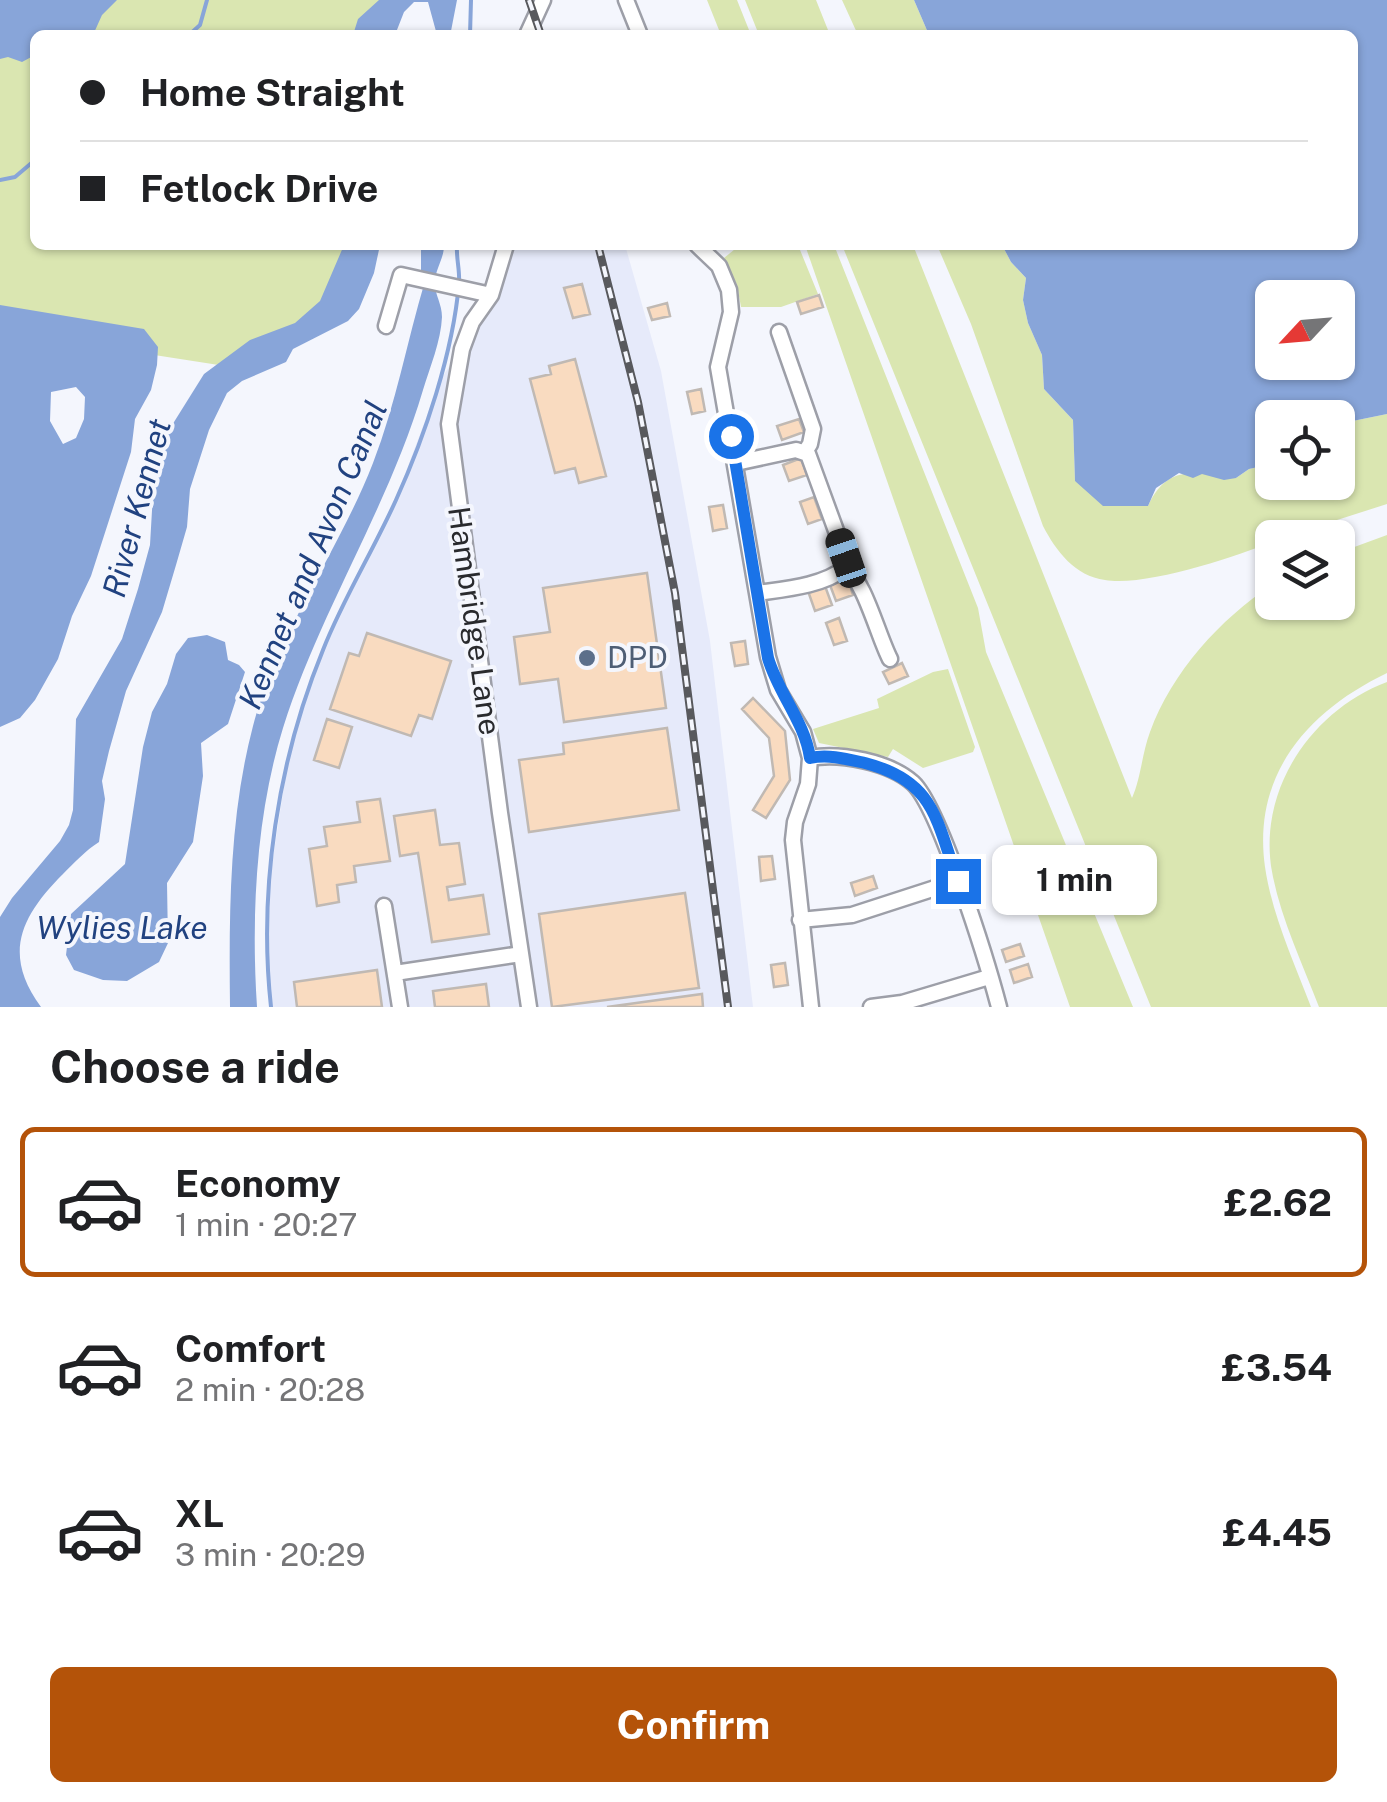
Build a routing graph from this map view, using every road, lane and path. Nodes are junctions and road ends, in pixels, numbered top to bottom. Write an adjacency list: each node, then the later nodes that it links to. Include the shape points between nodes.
1 (542, 0): 3 (street)
2 (626, 0): 4 (street)
3 (529, 30)
4 (638, 30)
5 (505, 250): 7 (street, Hambridge Lane)
6 (702, 250): 11 (street, via 719,266 729,290 731,312 718,367)
7 (491, 296): 8 (street, via 401,275); 19 (street, Hambridge Lane, via 462,349 450,437)
8 (386, 326)
9 (780, 332): 10 (street, via 813,429)
10 (805, 452): 11 (street); 12 (street)
11 (736, 463): 13 (street)
12 (845, 568): 13 (street, via 804,585); 14 (street, via 857,579)
13 (757, 593): 15 (street, via 774,677)
14 (890, 659)
15 (810, 758): 16 (street, via 852,760 913,783 932,809); 18 (street, via 793,840)
16 (958, 881): 18 (street, via 852,915); 21 (street)
17 (384, 906): 20 (street)
18 (800, 920): 24 (street)
19 (521, 954): 20 (street); 23 (street, Hambridge Lane)
20 (395, 973): 22 (street)
21 (989, 977): 25 (street); 26 (street)
22 (400, 1007)
23 (529, 1007)
24 (811, 1007)
25 (872, 1007)
26 (998, 1007)

